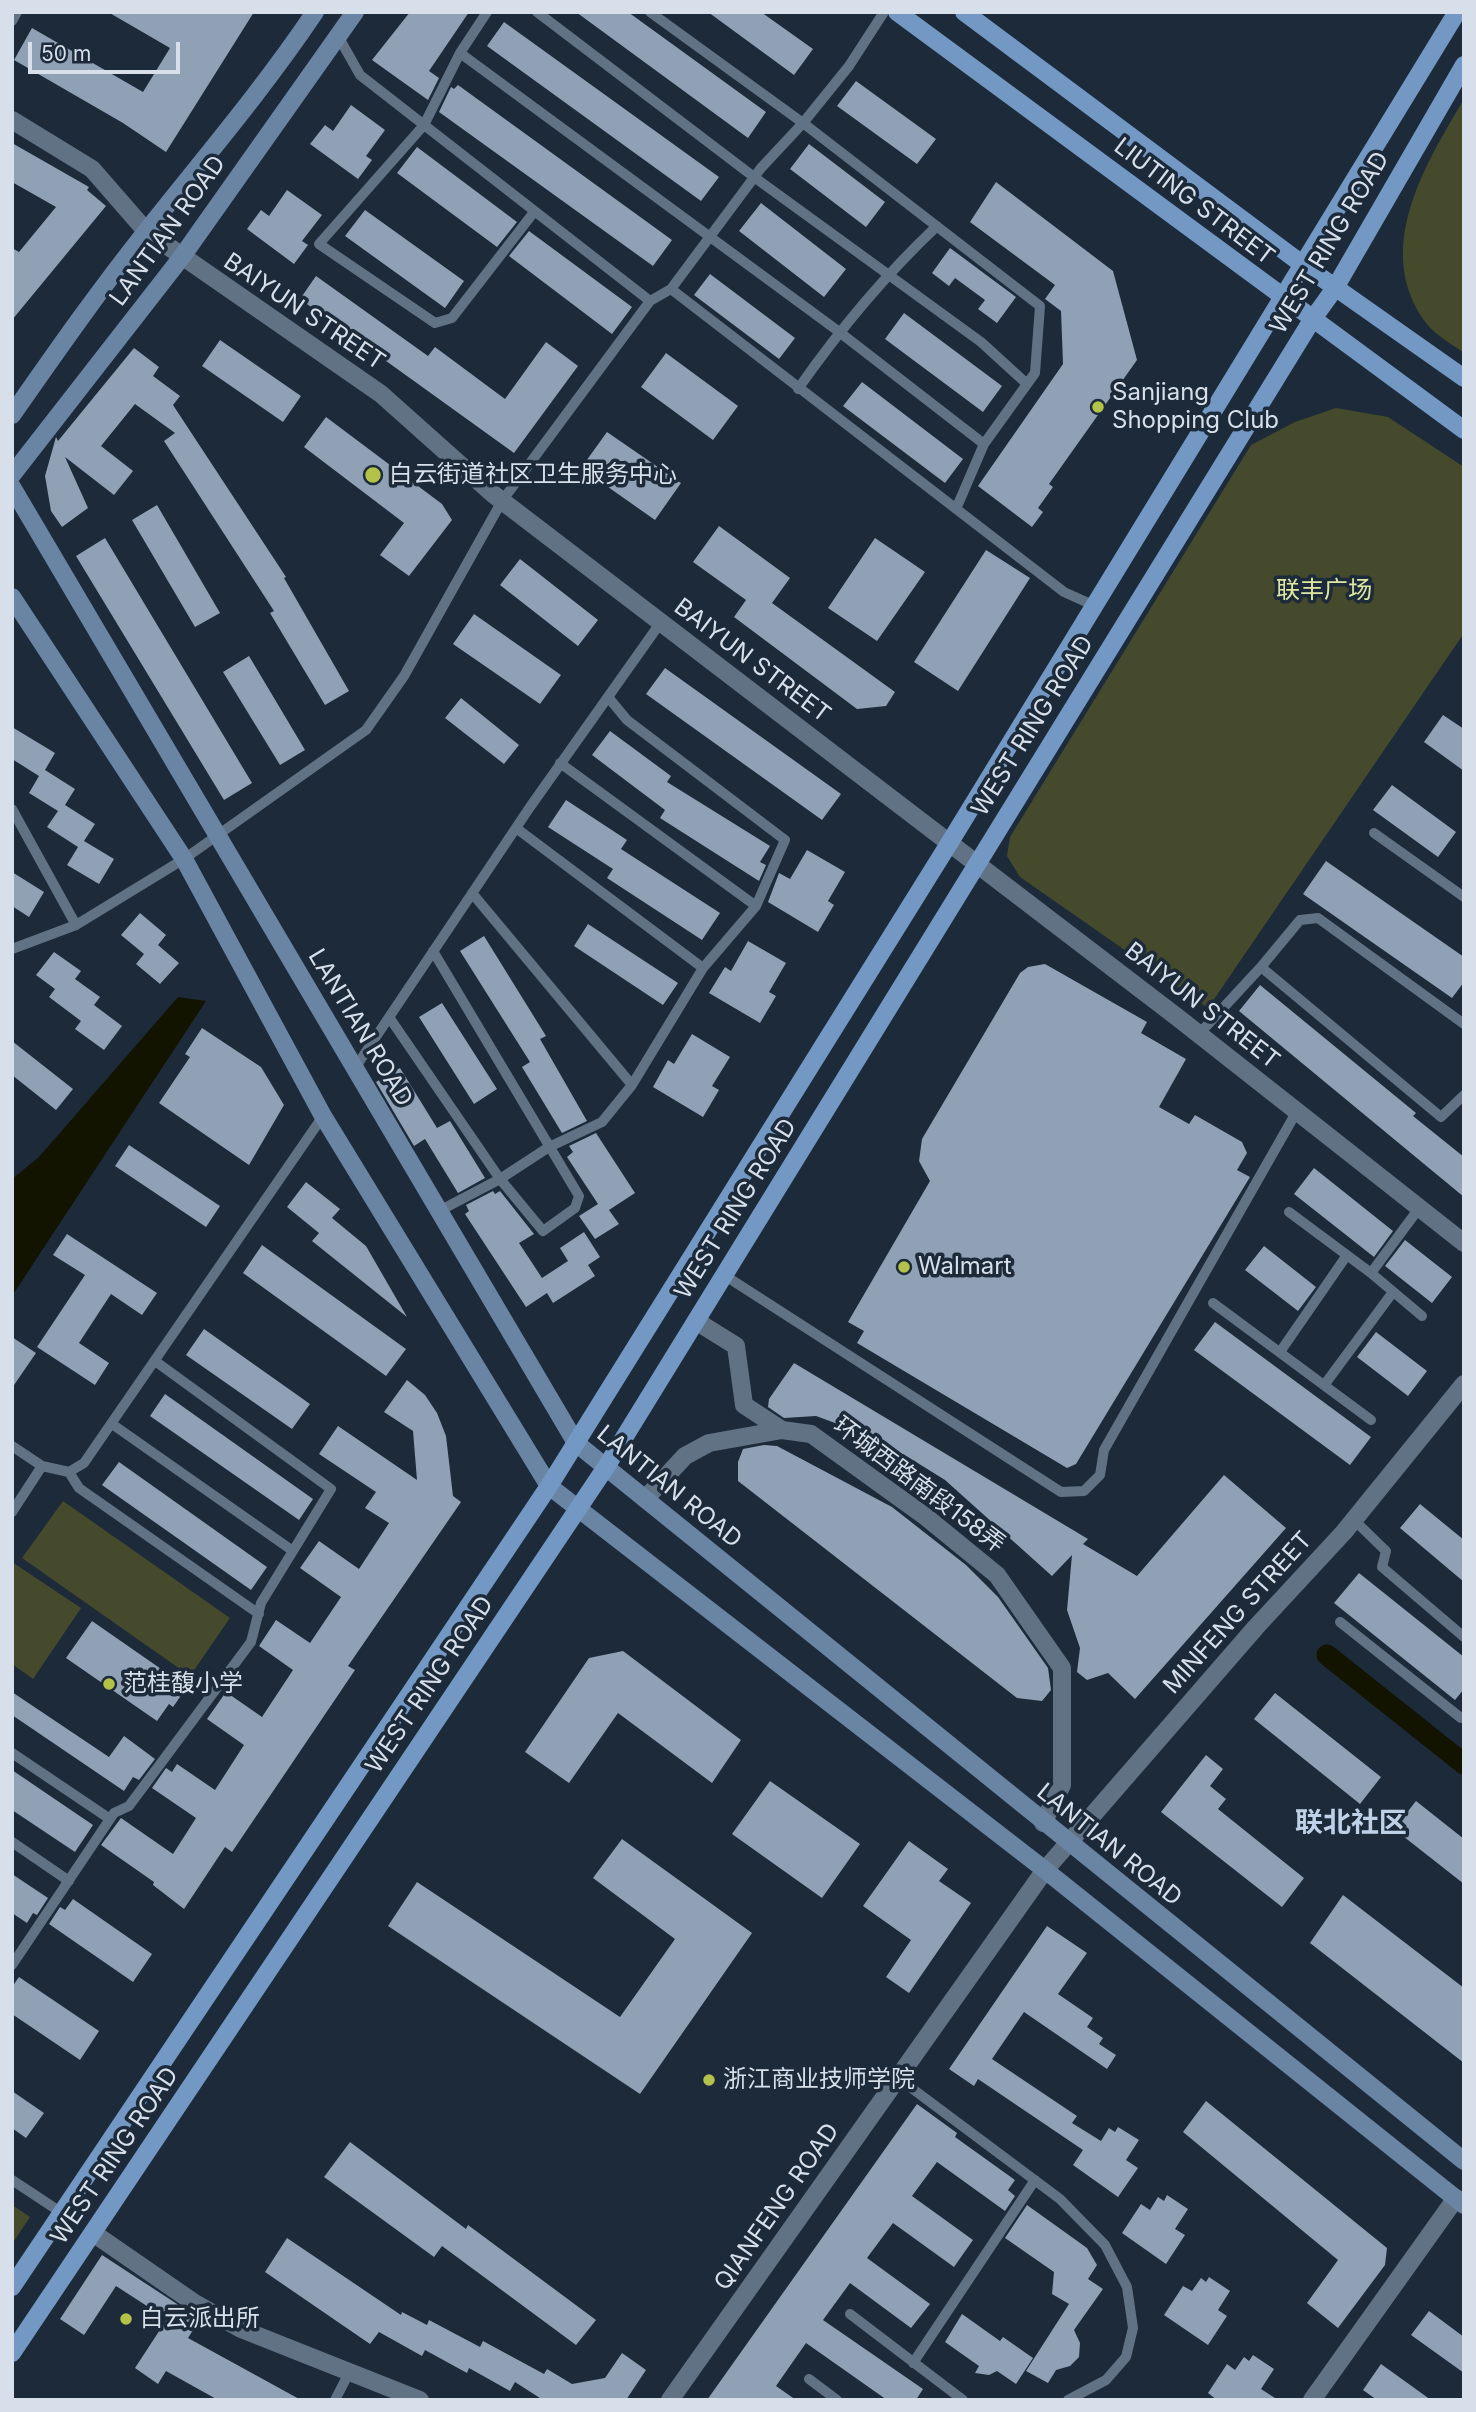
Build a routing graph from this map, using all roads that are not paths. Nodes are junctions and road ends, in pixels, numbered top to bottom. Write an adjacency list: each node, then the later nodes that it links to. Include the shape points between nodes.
1 (17, 12): 11 (lane)
2 (314, 12): 21 (street, LANTIAN ROAD, via 276,70)
3 (355, 12): 12 (street, LANTIAN ROAD)
4 (487, 12): 13 (lane)
5 (537, 12): 18 (lane)
6 (650, 12): 16 (lane)
7 (884, 12): 16 (lane)
8 (897, 12): 28 (main road, LIUTING STREET)
9 (964, 12): 24 (main road, LIUTING STREET)
10 (1453, 14): 24 (main road, WEST RING ROAD)
11 (12, 21)
12 (338, 36): 17 (lane, via 360,75); 23 (street, LANTIAN ROAD)
13 (460, 53): 17 (lane); 22 (lane)
14 (1464, 65): 26 (main road, WEST RING ROAD)
15 (12, 120): 21 (street, BAIYUN STREET, via 92,169)
16 (803, 124): 18 (lane); 20 (lane)
17 (424, 125): 19 (lane); 19 (lane, via 319,244 435,323 452,318)
18 (754, 177): 22 (lane); 25 (lane)
19 (534, 212): 29 (lane)
20 (937, 226): 25 (lane); 33 (lane, via 1040,306 1035,373)
21 (146, 231): 23 (street, BAIYUN STREET); 35 (street, LANTIAN ROAD)
22 (709, 238): 27 (lane); 31 (lane)
23 (181, 258): 38 (street, LANTIAN ROAD); 40 (street, BAIYUN STREET, via 381,394)
24 (1302, 264): 26 (main road, LIUTING STREET); 28 (main road, WEST RING ROAD)
25 (886, 274): 31 (lane); 33 (lane, via 981,342)
26 (1335, 288): 30 (main road, WEST RING ROAD); 32 (main road, LIUTING STREET)
27 (671, 289): 29 (lane); 34 (lane)
28 (1283, 299): 30 (main road, LIUTING STREET); 43 (main road, WEST RING ROAD)
29 (650, 301): 40 (lane)
30 (1312, 320): 36 (main road, LIUTING STREET); 53 (main road, WEST RING ROAD)
31 (838, 331): 34 (lane); 37 (lane)
32 (1464, 378)
33 (1027, 384): 37 (lane)
34 (798, 389): 41 (lane)
35 (12, 415)
36 (1464, 430)
37 (984, 444): 41 (lane)
38 (12, 475)
39 (12, 487): 50 (street, LANTIAN ROAD)
40 (502, 501): 44 (street, BAIYUN STREET); 50 (lane, via 404,676 366,730)
41 (956, 509): 43 (lane, via 1064,592)
42 (12, 597): 52 (street)
43 (1095, 606): 51 (main road, WEST RING ROAD)
44 (661, 622): 45 (lane); 51 (street, BAIYUN STREET)
45 (608, 697): 46 (lane); 56 (lane, via 627,720 785,840)
46 (561, 763): 48 (lane); 56 (lane)
47 (12, 809): 57 (lane)
48 (516, 828): 54 (lane); 61 (lane)
49 (1374, 833): 55 (lane)
50 (218, 835): 52 (lane); 65 (street, LANTIAN ROAD)
51 (950, 842): 53 (street, BAIYUN STREET); 90 (main road, WEST RING ROAD)
52 (184, 859): 57 (lane); 69 (street)
53 (977, 864): 64 (street, BAIYUN STREET); 78 (main road, WEST RING ROAD)
54 (472, 893): 59 (lane); 66 (lane)
55 (1464, 897)
56 (756, 906): 61 (lane)
57 (76, 925): 58 (lane)
58 (12, 948)
59 (433, 951): 62 (lane); 70 (lane)
60 (1261, 967): 63 (lane, via 1300,920 1318,919); 64 (lane); 67 (lane, via 1441,1117)
61 (703, 968): 66 (lane)
62 (389, 1017): 65 (lane); 71 (lane)
63 (1464, 1024)
64 (1199, 1034): 68 (street, BAIYUN STREET)
65 (355, 1068): 73 (street, LANTIAN ROAD)
66 (632, 1086): 70 (lane, via 602,1122)
67 (1464, 1095)
68 (1297, 1111): 72 (street, BAIYUN STREET); 78 (lane, via 1104,1450 1100,1475 1084,1491 1061,1492)
69 (323, 1116): 84 (lane); 95 (street)
70 (549, 1147): 71 (lane); 71 (lane, via 579,1196 575,1208 543,1231)
71 (500, 1179): 73 (lane)
72 (1420, 1207): 75 (street, BAIYUN STREET); 77 (lane)
73 (439, 1212): 90 (street, LANTIAN ROAD)
74 (1289, 1212): 76 (lane)
75 (1464, 1243)
76 (1346, 1255): 77 (lane); 83 (lane)
77 (1371, 1273): 79 (lane)
78 (724, 1275): 82 (main road, WEST RING ROAD)
79 (1392, 1292): 81 (lane); 85 (lane)
80 (1213, 1303): 83 (lane)
81 (1422, 1315)
82 (695, 1321): 89 (street, via 736,1346 744,1405); 93 (main road, WEST RING ROAD)
83 (1280, 1352): 85 (lane)
84 (155, 1362): 88 (lane); 100 (lane, via 331,1489)
85 (1325, 1384): 87 (lane)
86 (1464, 1384): 99 (street, MINFENG STREET)
87 (1371, 1420)
88 (112, 1424): 94 (lane, via 84,1463); 100 (lane)
89 (782, 1430): 96 (street, 环城西路南段158弄, via 709,1443 685,1456); 107 (street, 环城西路南段158弄, via 811,1434 926,1517 997,1575 1042,1634 1062,1668 1064,1735 1062,1785)
90 (576, 1443): 93 (street, LANTIAN ROAD); 95 (main road, WEST RING ROAD)
91 (12, 1446): 92 (lane)
92 (42, 1466): 94 (lane); 98 (lane)
93 (606, 1467): 96 (street, LANTIAN ROAD); 97 (main road, WEST RING ROAD)
94 (69, 1472): 101 (lane, via 79,1488)
95 (549, 1486): 97 (street); 118 (main road, WEST RING ROAD)
96 (645, 1499): 107 (street, LANTIAN ROAD)
97 (578, 1509): 110 (street); 119 (main road, WEST RING ROAD)
98 (12, 1512)
99 (1354, 1520): 103 (lane, via 1386,1551 1382,1567); 109 (street, MINFENG STREET)
100 (293, 1552): 101 (lane, via 261,1603)
101 (259, 1614): 106 (lane, via 251,1642 129,1806)
102 (1340, 1622): 104 (lane)
103 (1464, 1637)
104 (1463, 1717)
105 (12, 1753): 106 (lane)
106 (110, 1819): 111 (lane)
107 (1043, 1823): 109 (street, LANTIAN ROAD)
108 (12, 1842): 111 (lane)
109 (1069, 1844): 110 (street, MINFENG STREET); 114 (street, LANTIAN ROAD)
110 (1045, 1870): 113 (street, QIANFENG ROAD); 117 (street)
111 (68, 1881): 112 (lane)
112 (14, 1958)
113 (898, 2078): 116 (lane); 129 (street, QIANFENG ROAD)
114 (1464, 2161)
115 (12, 2180): 118 (lane)
116 (1035, 2180): 123 (lane); 133 (lane, via 1105,2245 1127,2287 1133,2328 1126,2357 1106,2381)
117 (1460, 2202): 134 (street)
118 (62, 2213): 120 (main road, WEST RING ROAD)
119 (93, 2233): 122 (main road, WEST RING ROAD); 124 (street, via 241,2329)
120 (12, 2287)
121 (850, 2314): 123 (lane)
122 (12, 2353)
123 (913, 2362): 126 (lane)
124 (350, 2371): 127 (lane); 128 (street)
125 (809, 2379): 130 (lane)
126 (950, 2390): 131 (lane); 132 (lane)
127 (335, 2400)
128 (420, 2400)
129 (670, 2400)
130 (837, 2400)
131 (943, 2400)
132 (963, 2400)
133 (1068, 2400)
134 (1312, 2400)

